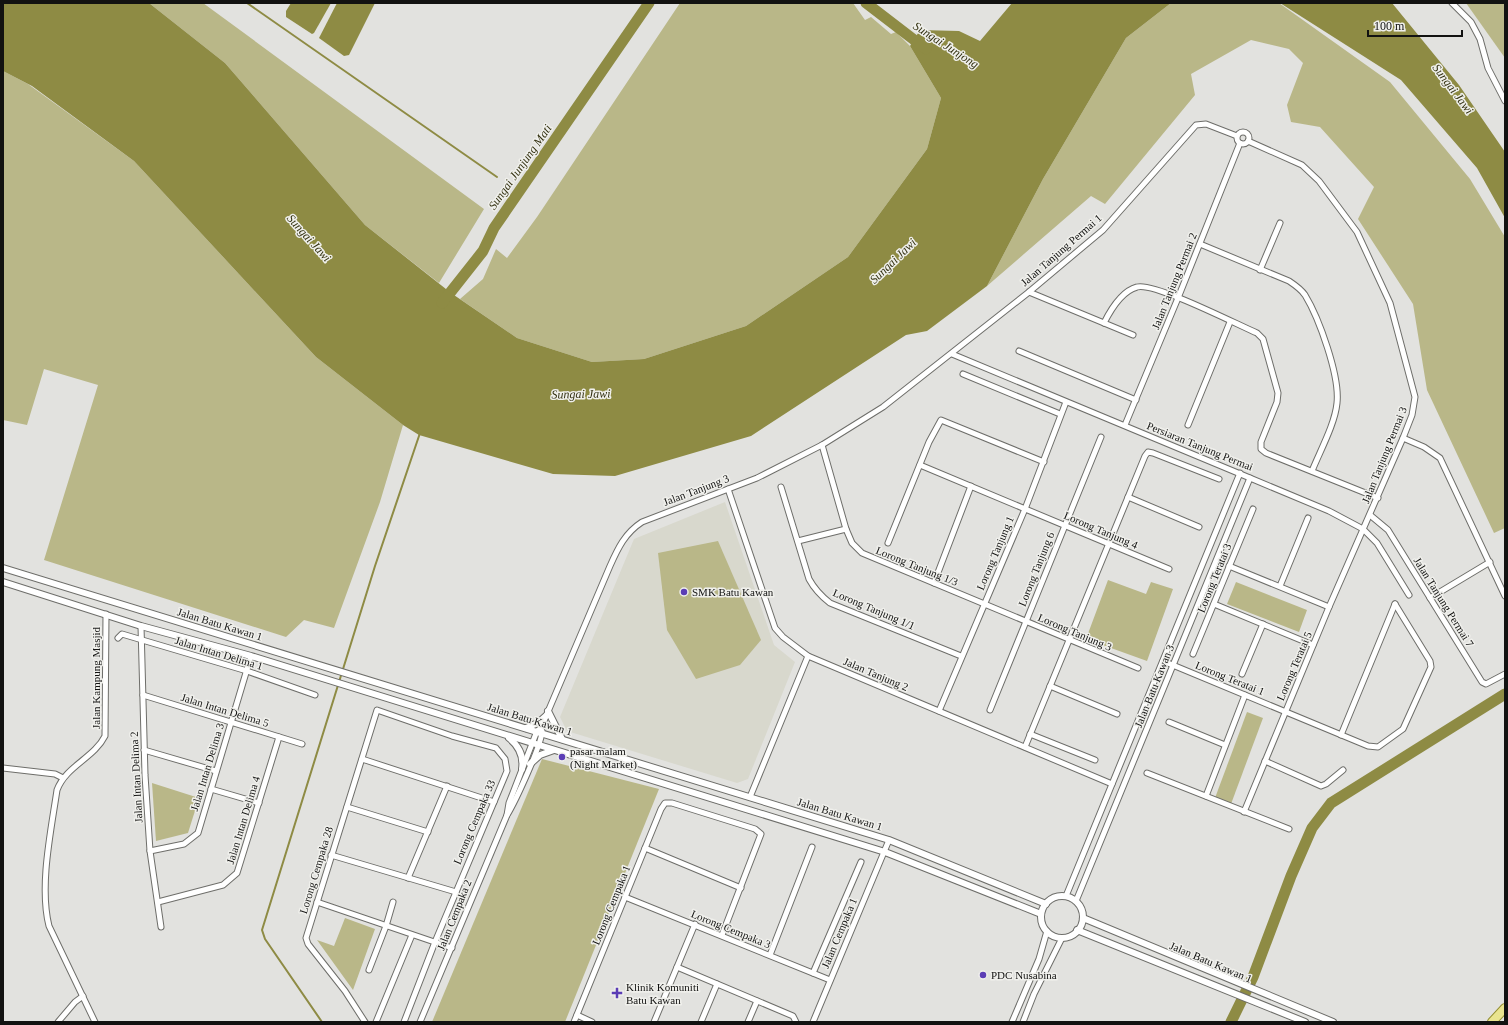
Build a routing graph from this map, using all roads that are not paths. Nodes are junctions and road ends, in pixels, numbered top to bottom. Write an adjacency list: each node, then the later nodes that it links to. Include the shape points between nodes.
1 (1452, 3): 2 (street, via 1471,22 1477,33 1488,68)
2 (1505, 101)
3 (1237, 136): 4 (street, via 1245,132); 5 (street); 9 (street, Jalan Tanjung Permai 1, via 1200,124 1196,125 1103,230)
4 (1248, 141): 5 (street); 23 (street, Jalan Tanjung Permai 3, via 1302,165 1318,181 1357,232 1390,303 1415,397 1412,415)
5 (1240, 143): 7 (street, Jalan Tanjung Permai 2)
6 (1280, 223): 8 (street)
7 (1200, 244): 8 (street); 10 (street, Jalan Tanjung Permai 2)
8 (1260, 270): 27 (street, via 1289,281 1305,295 1325,342 1336,381 1336,410)
9 (1029, 292): 12 (street); 15 (street, Jalan Tanjung Permai 1)
10 (1178, 298): 11 (street); 12 (street, via 1151,288 1135,288 1116,304); 17 (street, Jalan Tanjung Permai 2)
11 (1230, 322): 21 (street); 27 (street, via 1260,336 1277,387 1278,398 1261,448 1266,453)
12 (1104, 323): 13 (street)
13 (1133, 335)
14 (1019, 351): 17 (street)
15 (952, 354): 18 (street, Persiaran Tanjung Permai); 24 (street, Jalan Tanjung 3, via 883,407)
16 (963, 374): 19 (street)
17 (1136, 400): 20 (street, Jalan Tanjung Permai 2)
18 (1066, 402): 19 (street, Lorong Tanjung 1); 20 (street, Persiaran Tanjung Permai)
19 (1060, 414): 25 (street, Lorong Tanjung 1)
20 (1124, 425): 28 (street, Persiaran Tanjung Permai)
21 (1188, 426)
22 (1101, 437): 40 (street, Lorong Tanjung 6)
23 (1403, 438): 35 (street, Jalan Tanjung Permai 3); 47 (street, via 1428,449 1440,458)
24 (822, 445): 33 (street, Jalan Tanjung 3); 42 (street, Lorong Tanjung 1/3)
25 (1044, 462): 26 (street, via 944,420 938,422); 36 (street, Lorong Tanjung 1)
26 (920, 464): 31 (street, Lorong Tanjung 4); 45 (street)
27 (1312, 471): 35 (street)
28 (1240, 473): 29 (street, Persiaran Tanjung Permai); 72 (street, Jalan Batu Kawan 3)
29 (1250, 478): 43 (street, Persiaran Tanjung Permai, via 1328,511); 73 (street, Jalan Batu Kawan 3)
30 (1219, 479): 34 (street, via 1148,452)
31 (971, 486): 36 (street, Lorong Tanjung 4); 52 (street)
32 (781, 487): 44 (street, Lorong Tanjung 1/1)
33 (728, 489): 70 (street, Jalan Tanjung 2, via 775,628 783,638); 86 (street, Jalan Tanjung 3, via 642,522 626,535 610,566)
34 (1128, 497): 41 (street); 46 (street)
35 (1378, 498): 38 (street, Jalan Tanjung Permai 3)
36 (1025, 509): 40 (street, Lorong Tanjung 4); 57 (street, Lorong Tanjung 1)
37 (1253, 509): 48 (street, Lorong Teratai 3)
38 (1370, 515): 43 (street, Jalan Tanjung Permai 3); 56 (street, Jalan Tanjung Permai 7, via 1388,530)
39 (1308, 518): 53 (street)
40 (1065, 526): 46 (street, Lorong Tanjung 4); 61 (street, Lorong Tanjung 6)
41 (1200, 527)
42 (846, 529): 44 (street); 52 (street, Lorong Tanjung 1/3, via 852,543 862,553)
43 (1363, 529): 54 (street, Persiaran Tanjung Permai, via 1377,543); 59 (street, Lorong Teratai 5)
44 (798, 541): 71 (street, Lorong Tanjung 1/1, via 809,580 814,589 830,603)
45 (888, 543)
46 (1108, 544): 50 (street, Lorong Tanjung 4); 66 (street)
47 (1490, 562): 55 (street); 56 (street)
48 (1229, 566): 53 (street); 58 (street, Lorong Teratai 3)
49 (3, 568): 90 (street, Jalan Batu Kawan 1)
50 (1169, 569)
51 (3, 582): 60 (street, Jalan Batu Kawan 1)
52 (934, 583): 57 (street, Lorong Tanjung 1/3)
53 (1280, 586): 59 (street)
54 (1409, 595)
55 (1505, 596)
56 (1430, 598): 77 (street, Jalan Tanjung Permai 7, via 1483,684 1488,684)
57 (983, 604): 61 (street, Lorong Tanjung 3); 71 (street, Lorong Tanjung 1)
58 (1214, 604): 62 (street); 68 (street, Lorong Teratai 3)
59 (1329, 607): 67 (street, Lorong Teratai 5)
60 (106, 614): 63 (street, Jalan Batu Kawan 1); 112 (street, Jalan Kampung Masjid, via 105,736 99,745)
61 (1026, 622): 66 (street, Lorong Tanjung 3); 83 (street, Lorong Tanjung 6)
62 (1263, 624): 67 (street); 76 (street)
63 (141, 626): 65 (street, Jalan Intan Delima 2); 69 (street, Jalan Batu Kawan 1)
64 (118, 638): 65 (street, Jalan Intan Delima 1, via 122,634)
65 (142, 640): 75 (street, Jalan Intan Delima 1); 79 (street, Jalan Intan Delima 2)
66 (1069, 640): 74 (street, Lorong Tanjung 3); 78 (street)
67 (1313, 645): 85 (street, Lorong Teratai 5)
68 (1193, 654)
69 (251, 656): 75 (street, Jalan Intan Delima 3); 93 (street, Jalan Batu Kawan 1)
70 (808, 656): 84 (street, Jalan Tanjung 2); 116 (street)
71 (961, 656): 84 (street, Lorong Tanjung 1)
72 (1163, 661): 73 (street, Lorong Teratai 1); 113 (street, Jalan Batu Kawan 3)
73 (1173, 665): 81 (street, Lorong Teratai 1); 137 (street, Jalan Batu Kawan 3)
74 (1138, 668)
75 (247, 671): 80 (street, Jalan Intan Delima 1); 88 (street, Jalan Intan Delima 3)
76 (1242, 674)
77 (1505, 674)
78 (1050, 686): 87 (street); 92 (street)
79 (143, 695): 88 (street, Jalan Intan Delima 5); 101 (street, Jalan Intan Delima 2)
80 (315, 695)
81 (1245, 695): 85 (street, Lorong Teratai 1); 99 (street)
82 (377, 710): 103 (street, Lorong Cempaka 28); 118 (street, Lorong Cempaka 33, via 496,748 505,758 507,771)
83 (990, 710)
84 (939, 711): 100 (street, Jalan Tanjung 2)
85 (1285, 712): 94 (street, Lorong Teratai 1); 105 (street, Lorong Teratai 5)
86 (548, 713): 90 (street, via 538,723); 91 (street, Jalan Tanjung 3); 96 (street)
87 (1117, 714)
88 (231, 722): 95 (street, Jalan Intan Delima 5); 110 (street, Jalan Intan Delima 3)
89 (1169, 722): 99 (street)
90 (526, 728): 91 (street, Jalan Batu Kawan 1)
91 (540, 731): 96 (street, Jalan Batu Kawan 1); 98 (street, Jalan Cempaka 2)
92 (1030, 734): 100 (street); 104 (street)
93 (506, 735): 98 (street, Jalan Batu Kawan 1); 108 (street, via 520,750)
94 (1341, 735): 94 (street, Lorong Teratai 1, via 1395,604 1430,661 1431,670 1403,729 1378,747 1368,746)
95 (279, 737): 97 (street, Jalan Intan Delima 5); 119 (street, Jalan Intan Delima 4)
96 (562, 739): 116 (street, Jalan Batu Kawan 1)
97 (302, 744)
98 (535, 744): 102 (street, Jalan Batu Kawan 1); 106 (street, Jalan Cempaka 2); 108 (street, Jalan Cempaka 2)
99 (1225, 745): 117 (street)
100 (1025, 747): 113 (street, Jalan Tanjung 2)
101 (144, 750): 110 (street); 128 (street, Jalan Intan Delima 2)
102 (554, 750): 106 (street, via 540,755); 129 (street, Jalan Batu Kawan 1)
103 (362, 759): 114 (street); 120 (street, Lorong Cempaka 28)
104 (1095, 760)
105 (1265, 762): 109 (street, via 1322,786); 121 (street, Lorong Teratai 5)
106 (530, 764): 122 (street, Jalan Cempaka 2)
107 (3, 768): 112 (street, via 55,774)
108 (522, 769): 122 (street, Jalan Cempaka 2)
109 (1343, 770)
110 (216, 771): 115 (street, Jalan Intan Delima 3)
111 (1147, 773): 117 (street)
112 (63, 778): 160 (street, Jalan Kampung Masjid, via 57,790 50,839 46,914 52,934)
113 (1112, 784): 135 (street, Jalan Batu Kawan 3)
114 (446, 786): 118 (street); 124 (street)
115 (211, 789): 119 (street); 128 (street, Jalan Intan Delima 3, via 198,833 194,838 184,844)
116 (750, 796): 125 (street, Jalan Batu Kawan 1)
117 (1206, 796): 121 (street)
118 (494, 802): 134 (street, Lorong Cempaka 33)
119 (259, 803): 138 (street, Jalan Intan Delima 4, via 240,867 232,879 222,885)
120 (347, 807): 124 (street); 130 (street, Lorong Cempaka 28)
121 (1244, 812): 123 (street)
122 (506, 814): 153 (street, Jalan Cempaka 2)
123 (1289, 829)
124 (428, 832): 132 (street)
125 (889, 840): 129 (street, Jalan Cempaka 1); 141 (street, Jalan Batu Kawan 1)
126 (812, 847): 154 (street)
127 (645, 848): 133 (street); 133 (street, Lorong Cempaka 1, via 665,803 755,829 760,832 761,837); 136 (street, Lorong Cempaka 1)
128 (150, 851): 138 (street, Jalan Intan Delima 2)
129 (884, 852): 142 (street, Jalan Batu Kawan 1); 158 (street, Jalan Cempaka 1)
130 (332, 855): 132 (street); 139 (street, Lorong Cempaka 28)
131 (861, 862): 157 (street)
132 (408, 878): 134 (street)
133 (741, 888): 150 (street)
134 (456, 892): 152 (street, Lorong Cempaka 33)
135 (1066, 896): 137 (street); 141 (street, via 1055,897)
136 (625, 897): 144 (street, Lorong Cempaka 3); 163 (street, Lorong Cempaka 1)
137 (1076, 901): 143 (street)
138 (158, 902): 146 (street, Jalan Intan Delima 2)
139 (317, 902): 145 (street); 166 (street, Lorong Cempaka 28, via 307,941)
140 (393, 902): 145 (street)
141 (1046, 904): 142 (street)
142 (1041, 914): 148 (street, via 1043,926)
143 (1082, 918): 147 (street); 180 (street, Jalan Batu Kawan 1)
144 (695, 924): 150 (street, Lorong Cempaka 3); 155 (street)
145 (386, 926): 149 (street); 156 (street)
146 (162, 927)
147 (1077, 930): 151 (street); 179 (street, Jalan Batu Kawan 1)
148 (1047, 931): 151 (street); 177 (street, via 1039,959)
149 (412, 935): 152 (street); 167 (street)
150 (722, 935): 154 (street, Lorong Cempaka 3)
151 (1062, 938): 178 (street)
152 (435, 942): 153 (street); 168 (street, Lorong Cempaka 33)
153 (452, 948): 169 (street, Jalan Cempaka 2)
154 (770, 955): 157 (street, Lorong Cempaka 3)
155 (677, 967): 159 (street); 172 (street)
156 (369, 970)
157 (813, 973): 158 (street, Lorong Cempaka 3)
158 (830, 980): 176 (street, Jalan Cempaka 1)
159 (717, 984): 161 (street); 173 (street)
160 (83, 996): 164 (street); 165 (street, Jalan Kampung Masjid)
161 (757, 1001): 174 (street); 175 (street, via 793,1016)
162 (1505, 1008): 181 (main road)
163 (577, 1015): 170 (street, Lorong Cempaka 1); 171 (street)
164 (58, 1022)
165 (95, 1022)
166 (365, 1022)
167 (376, 1022)
168 (404, 1022)
169 (420, 1022)
170 (574, 1022)
171 (592, 1022)
172 (654, 1022)
173 (701, 1022)
174 (748, 1022)
175 (796, 1022)
176 (813, 1022)
177 (1012, 1022)
178 (1023, 1022)
179 (1305, 1022)
180 (1333, 1022)
181 (1492, 1022)

